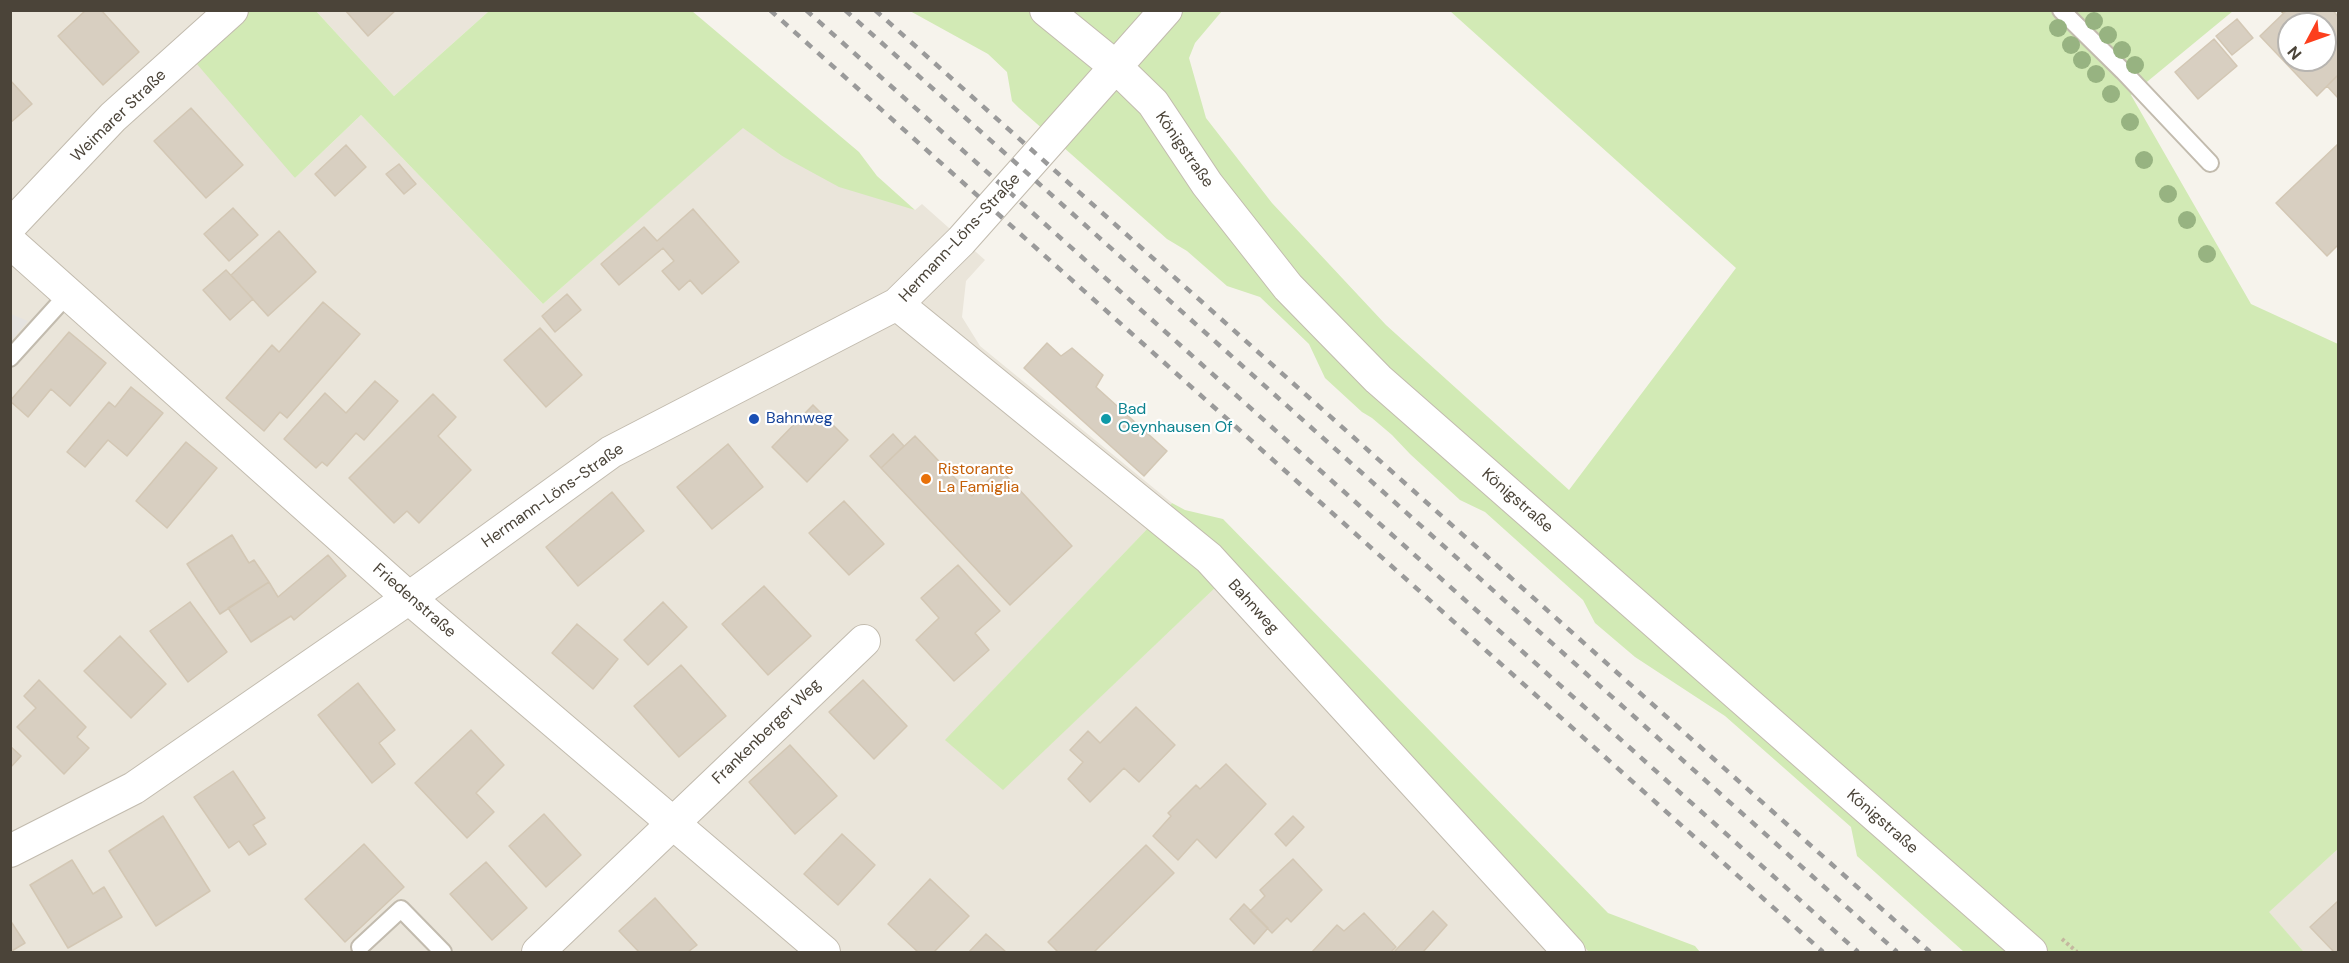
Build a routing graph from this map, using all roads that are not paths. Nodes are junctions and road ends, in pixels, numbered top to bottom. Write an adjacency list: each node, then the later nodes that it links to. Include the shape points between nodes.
1 (232, 10): 7 (street, Weimarer Straße, via 113,117)
2 (1046, 10): 5 (street, Königstraße)
3 (1166, 10): 5 (street, Hermann-Löns-Straße)
4 (2061, 10): 6 (lane)
5 (1116, 67): 10 (street, Hermann-Löns-Straße, via 961,241); 21 (street, Königstraße, via 1153,104 1208,184 1288,287 1378,379)
6 (2210, 163)
7 (10, 226)
8 (10, 242): 9 (street, Friedenstraße)
9 (68, 294): 11 (lane); 12 (street, Friedenstraße)
10 (897, 304): 12 (street, Hermann-Löns-Straße, via 611,452); 20 (street, Bahnweg, via 1209,558)
11 (10, 358)
12 (409, 598): 14 (street, Friedenstraße); 15 (street, Hermann-Löns-Straße, via 134,788)
13 (864, 641): 14 (street, Frankenberger Weg)
14 (671, 824): 18 (street, Frankenberger Weg); 19 (street, Friedenstraße)
15 (10, 850)
16 (360, 947): 17 (lane, via 401,909)
17 (443, 952)
18 (538, 952)
19 (824, 952)
20 (1569, 952)
21 (2031, 952)

